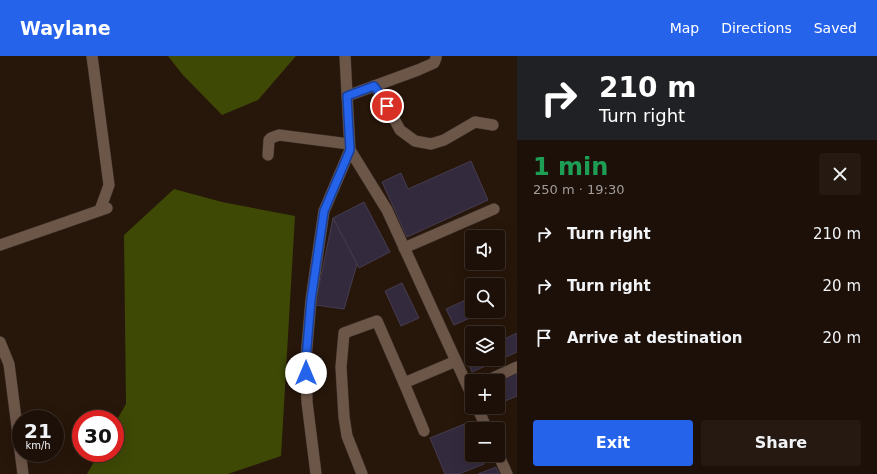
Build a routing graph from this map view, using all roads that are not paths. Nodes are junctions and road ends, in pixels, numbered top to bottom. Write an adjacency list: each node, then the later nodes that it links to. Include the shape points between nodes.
1 (92, 56): 10 (street, via 109,185 104,209)
2 (345, 56): 5 (street)
3 (436, 56): 4 (street, via 434,63)
4 (374, 86): 5 (street); 6 (street, via 400,130 415,141 431,144 444,140 475,122)
5 (347, 96): 7 (street)
6 (493, 124)
7 (350, 147): 8 (street, via 279,135 269,140); 11 (street, via 387,210); 21 (street, via 324,211 311,300 306,358 307,402)
8 (268, 155)
9 (494, 209): 11 (street)
10 (0, 245)
11 (404, 248): 13 (street)
12 (0, 342): 20 (street, via 9,364)
13 (456, 361): 16 (street); 17 (street)
14 (517, 367): 15 (street)
15 (502, 374)
16 (465, 379)
17 (404, 383): 18 (street); 22 (street, via 377,321 344,333 341,367 344,417 347,436)
18 (424, 430)
19 (502, 462): 23 (street)
20 (23, 474)
21 (316, 474)
22 (362, 474)
23 (507, 474)

